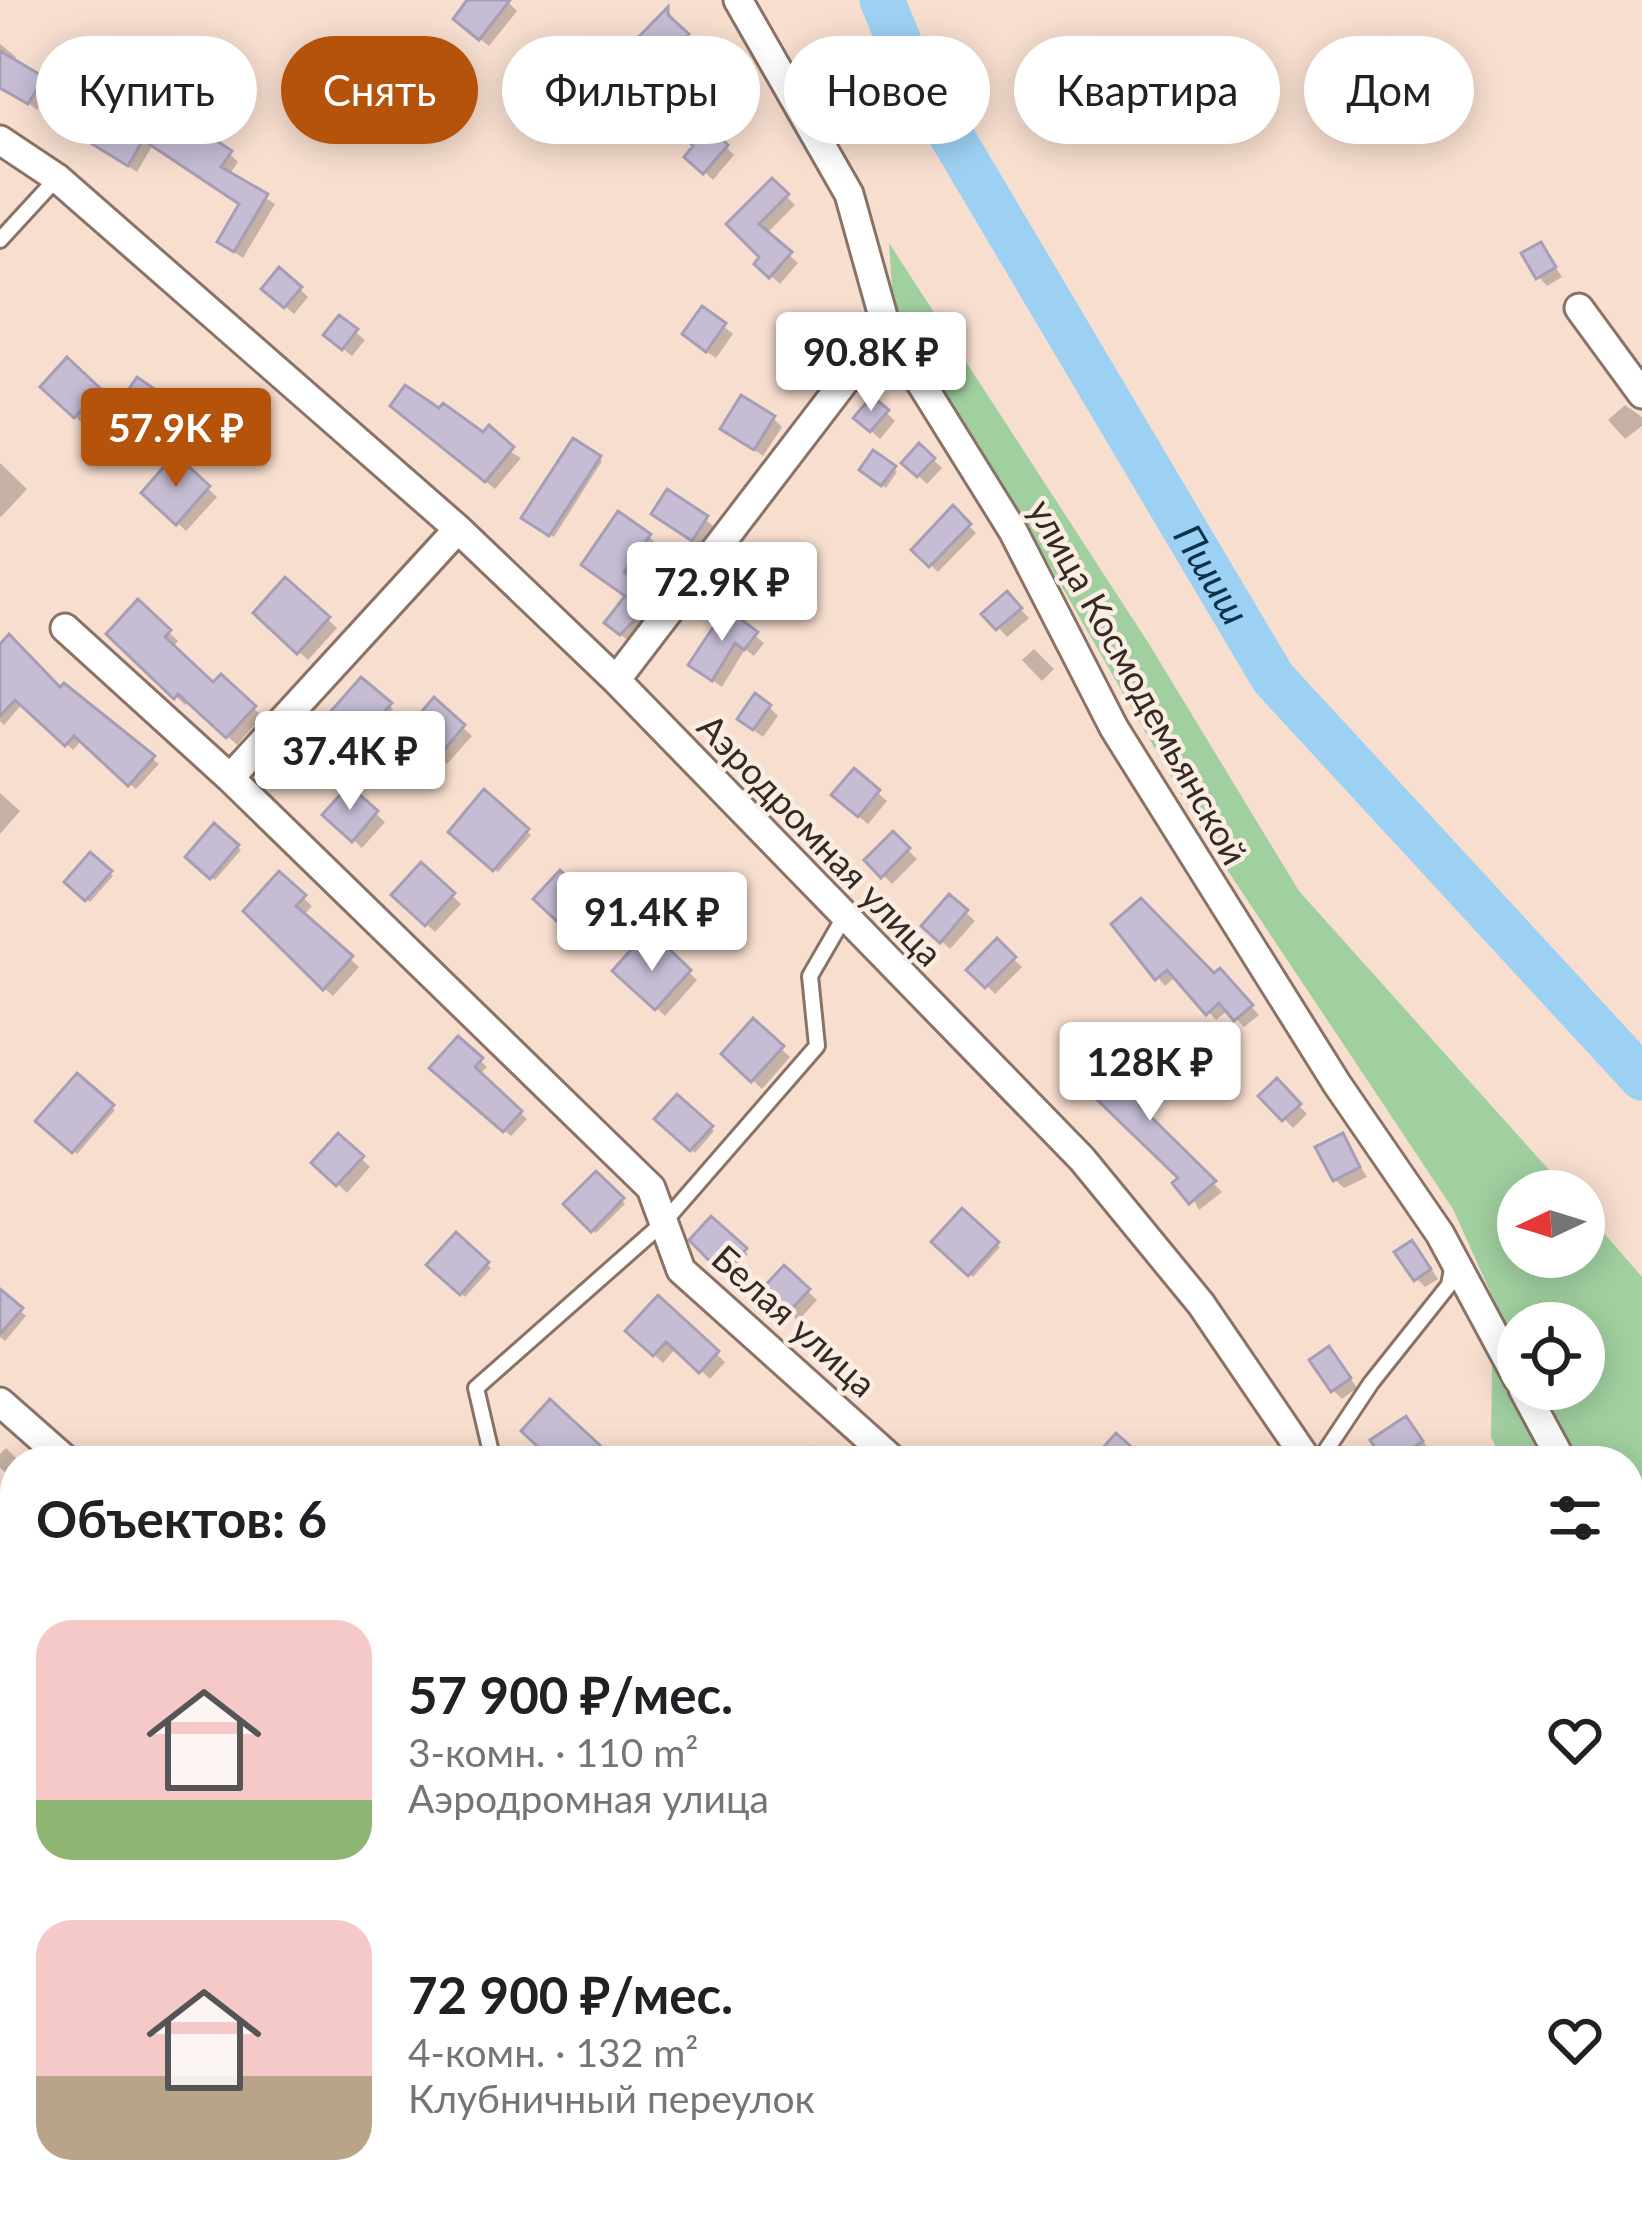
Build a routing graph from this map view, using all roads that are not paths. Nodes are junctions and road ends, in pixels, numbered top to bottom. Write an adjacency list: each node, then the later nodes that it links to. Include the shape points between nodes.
1 (738, 0): 6 (street, улица Космодемьянской, via 849,194)
2 (0, 140): 3 (street, Аэродромная улица)
3 (57, 178): 4 (lane); 8 (street, Аэродромная улица)
4 (0, 240)
5 (1579, 308): 7 (street)
6 (886, 327): 10 (street); 14 (street, улица Космодемьянской, via 1013,531 1126,748)
7 (1642, 394)
8 (458, 529): 10 (street, Аэродромная улица); 11 (street)
9 (65, 628): 11 (street, Белая улица)
10 (616, 680): 12 (street, Аэродромная улица)
11 (230, 778): 13 (street, Белая улица, via 651,1188)
12 (843, 919): 13 (lane, via 810,976 818,1046); 21 (street, Аэродромная улица, via 1082,1160 1202,1304)
13 (664, 1222): 19 (lane, via 476,1388); 20 (street, Белая улица, via 681,1270)
14 (1454, 1259): 15 (street, улица Космодемьянской); 22 (lane, via 1449,1285)
15 (1497, 1340)
16 (0, 1402): 18 (street)
17 (1534, 1410): 23 (street)
18 (50, 1446)
19 (490, 1446)
20 (878, 1446)
21 (1298, 1446)
22 (1329, 1446)
23 (1554, 1446)

